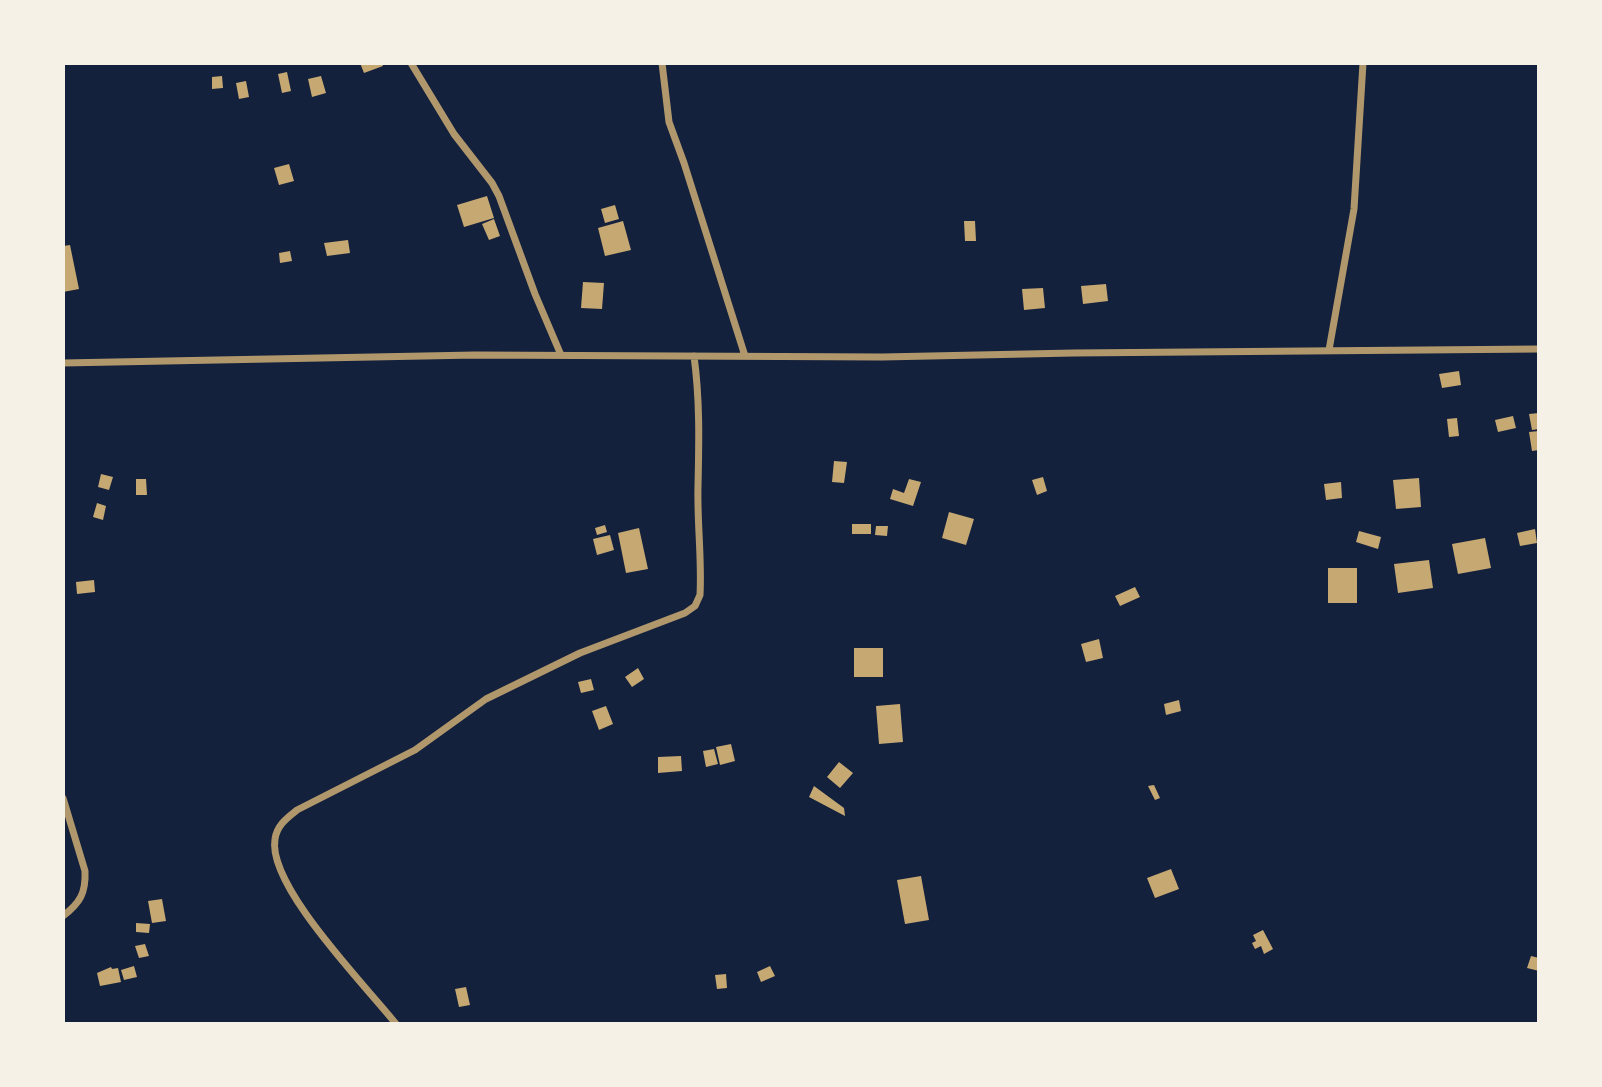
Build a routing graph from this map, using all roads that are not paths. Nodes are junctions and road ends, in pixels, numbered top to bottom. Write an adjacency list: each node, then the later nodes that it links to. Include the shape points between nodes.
1 (411, 63): 6 (street, via 499,196)
2 (662, 63): 8 (street, via 669,122)
3 (1363, 63): 5 (street, via 1354,209)
4 (1539, 349): 5 (street)
5 (1329, 350): 8 (street)
6 (561, 355): 7 (street); 9 (street)
7 (694, 356): 8 (street); 12 (street, via 700,444 700,595 695,606 580,653 486,699 415,750 297,810 277,832 278,862 304,911)
8 (745, 356)
9 (63, 363)
10 (63, 798): 11 (street, via 85,871 83,895)
11 (63, 916)
12 (396, 1024)

